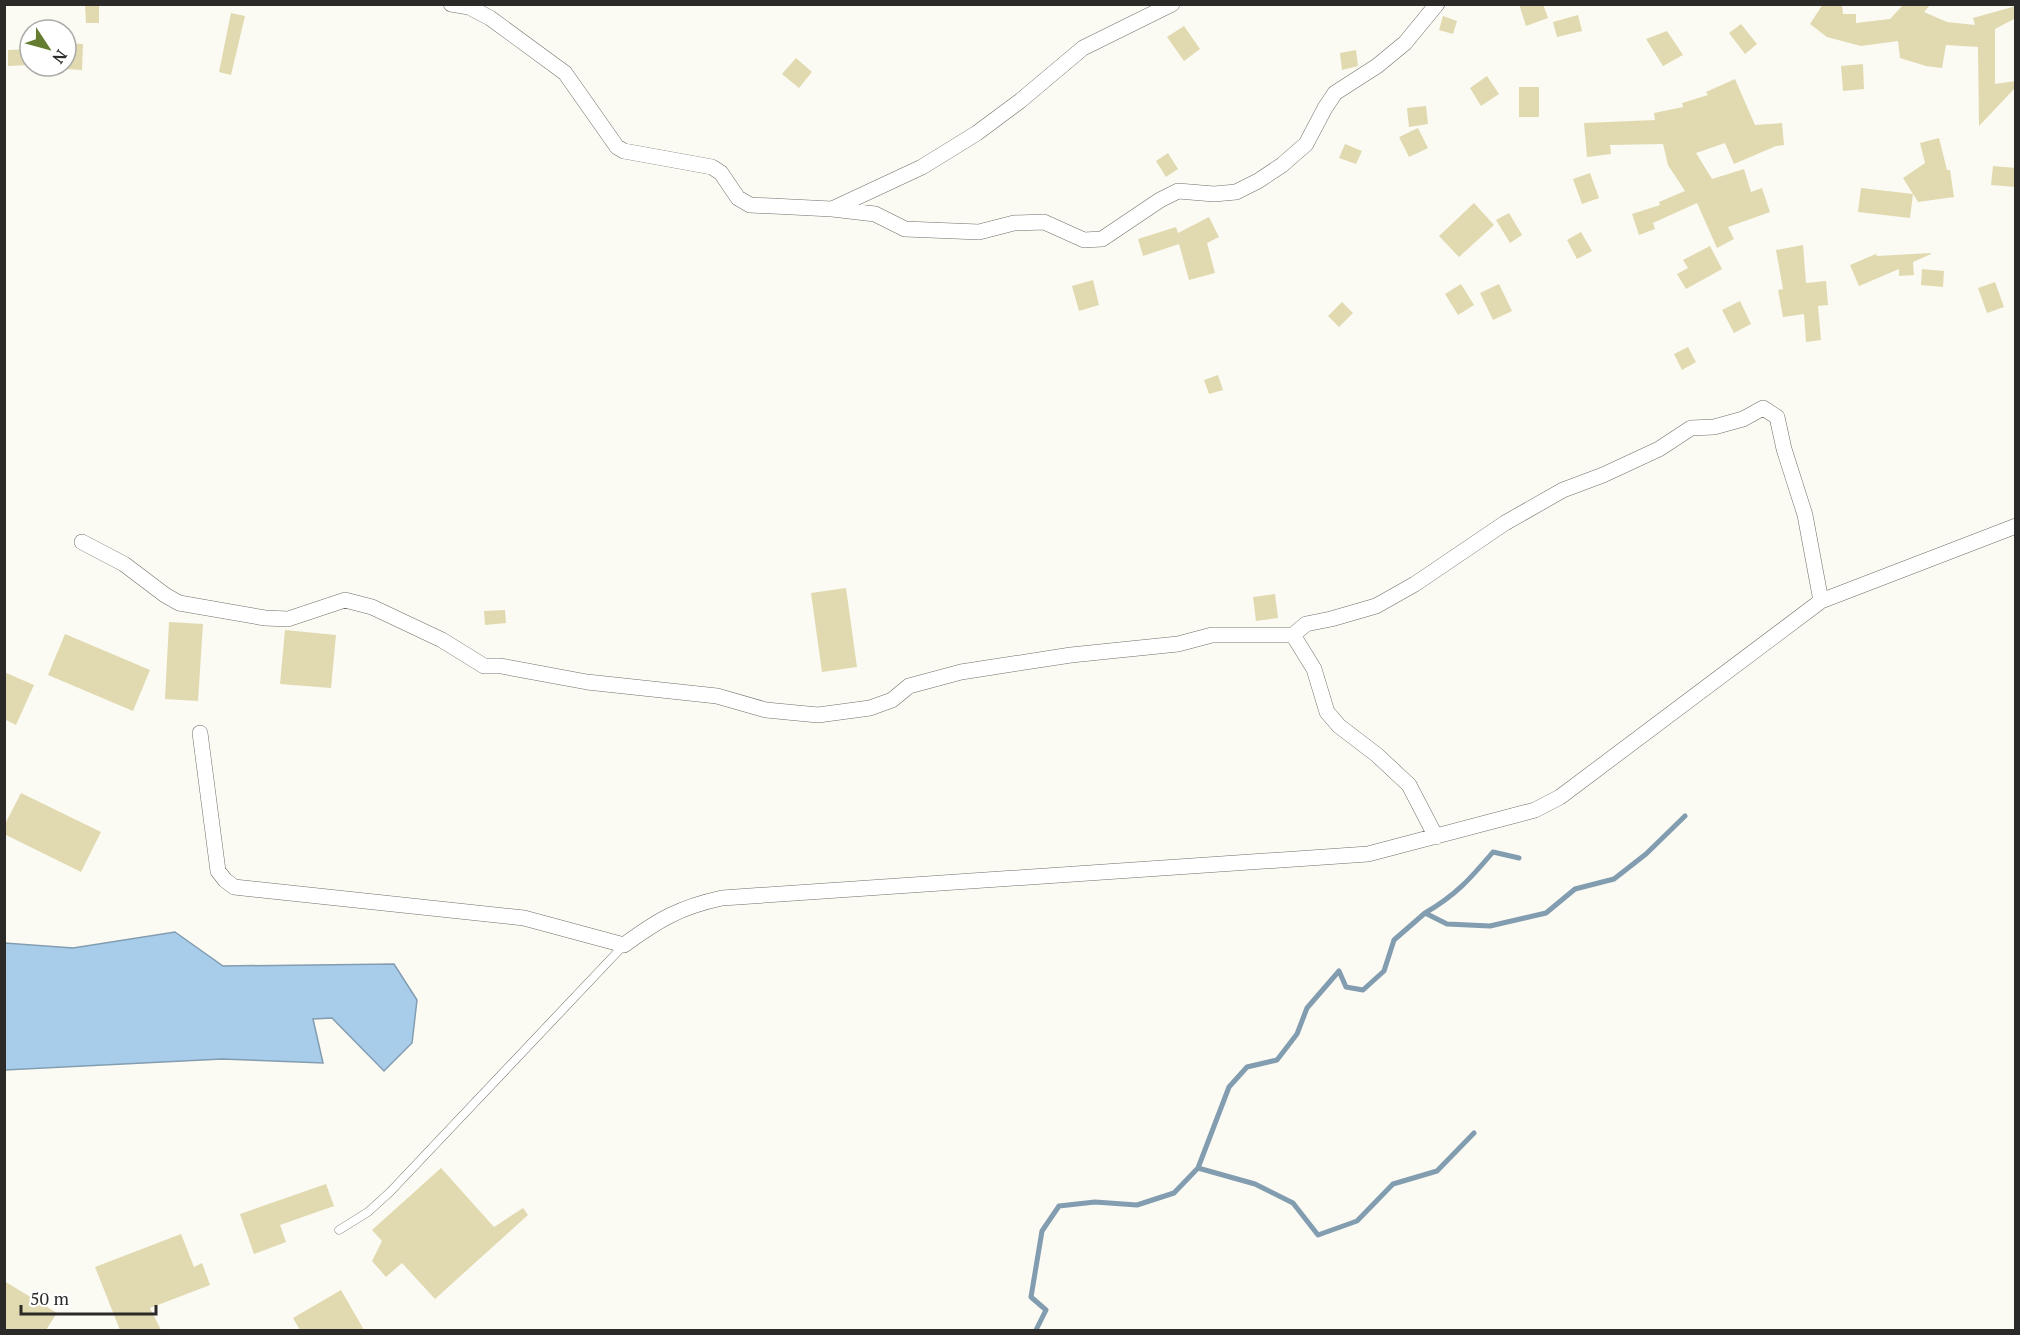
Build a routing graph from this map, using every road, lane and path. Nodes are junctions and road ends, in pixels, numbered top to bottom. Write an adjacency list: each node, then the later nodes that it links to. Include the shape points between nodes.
1 (451, 4): 4 (street, via 469,7 490,18 566,73 617,147 624,151 712,167 721,173 738,198 750,205)
2 (1172, 4): 4 (street, via 1083,48 977,133 922,167)
3 (1437, 4): 4 (street, via 1405,44 1335,93 1306,144 1282,165 1236,192 1178,191 1102,239 1084,240 1044,222 980,232 905,229 875,214)
4 (832, 209)
5 (2016, 526): 7 (street)
6 (82, 542): 8 (street, via 124,564 179,603 288,619 345,600 372,607 442,640 484,666 717,696 766,710 818,715 870,708 892,700 909,686 961,672 1178,644 1212,635)
7 (1821, 601): 8 (street, via 1805,515 1777,417 1763,408 1743,419 1691,428 1659,449 1563,490 1504,523 1376,606 1306,624); 10 (street, via 1560,797 1535,810)
8 (1293, 635): 10 (street, via 1314,669 1327,711 1339,726 1409,785)
9 (200, 733): 11 (street, via 218,871 234,887 524,918)
10 (1436, 837): 11 (street, via 1368,854 722,898 671,913)
11 (624, 945): 12 (lane, via 390,1192)
12 (339, 1230)

